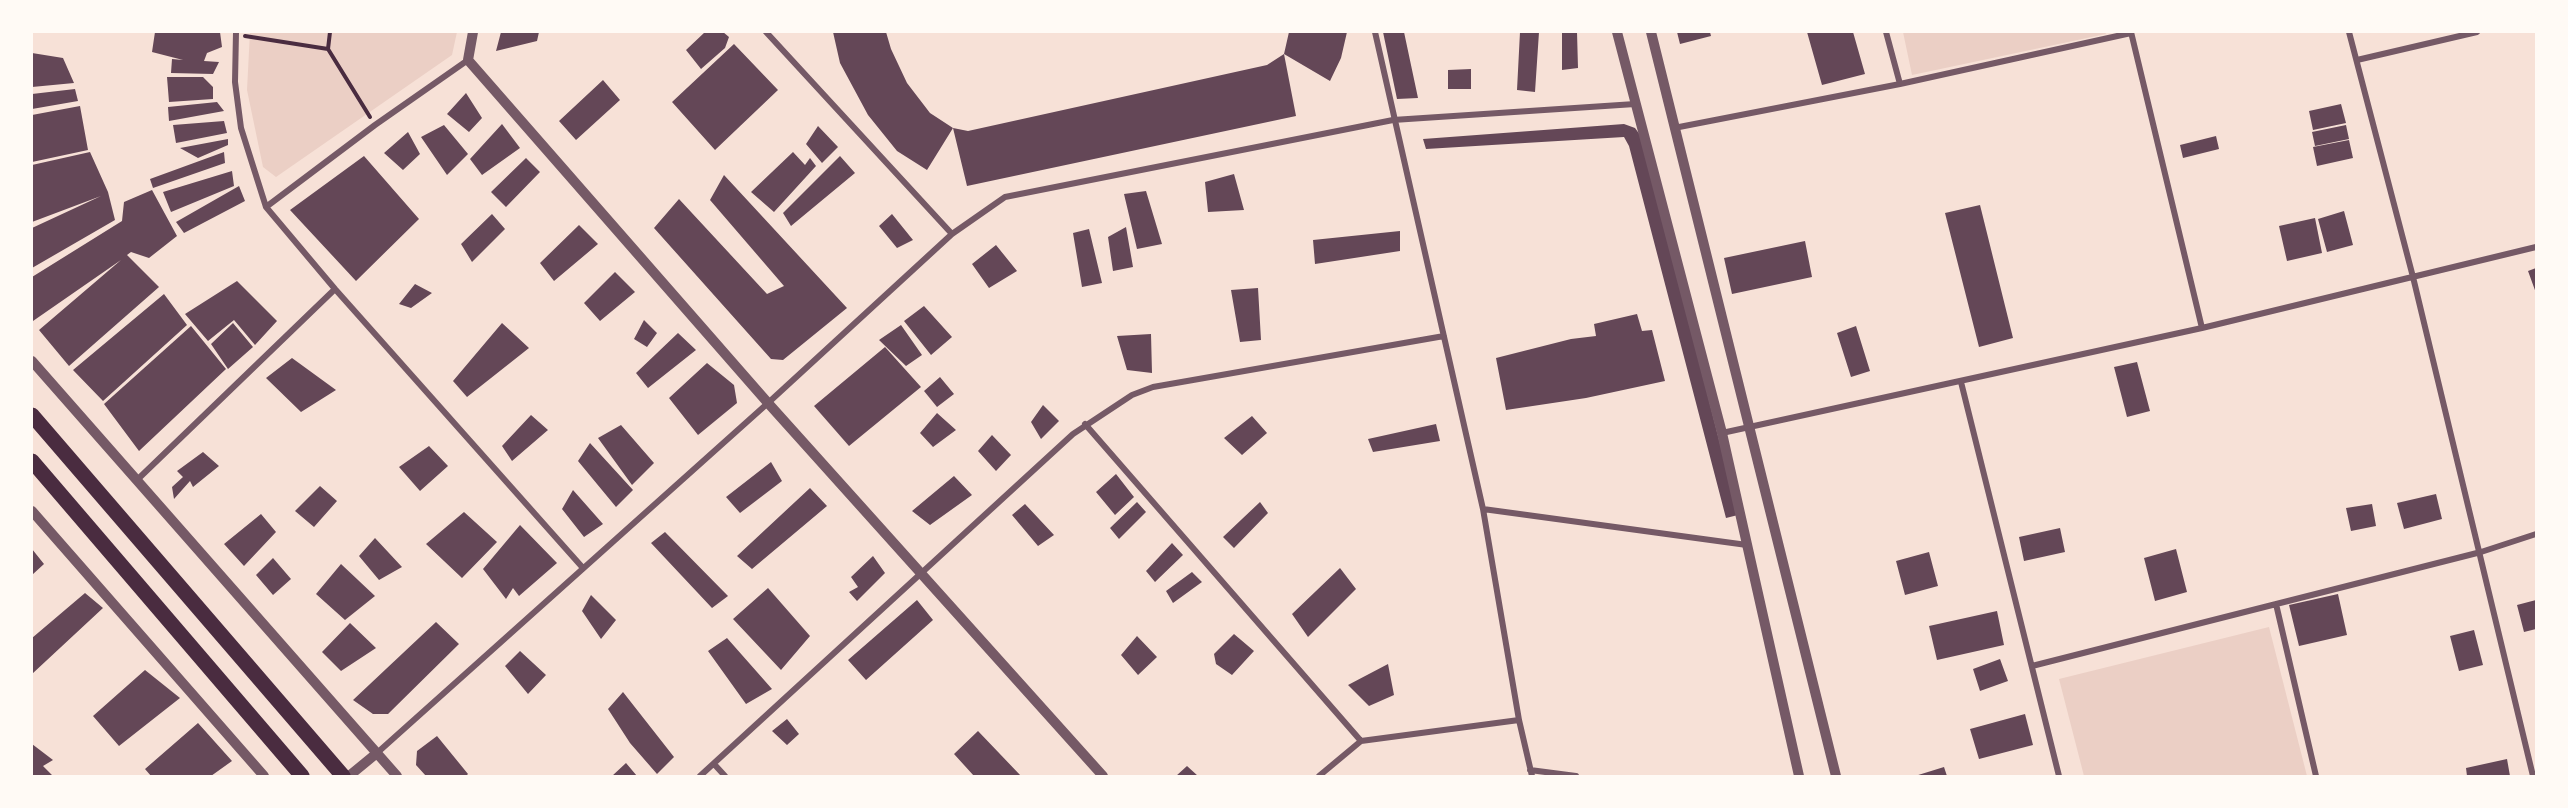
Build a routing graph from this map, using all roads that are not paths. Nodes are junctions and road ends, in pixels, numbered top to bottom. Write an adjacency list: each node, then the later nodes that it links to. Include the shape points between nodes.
1 (473, 32): 11 (street)
2 (766, 32): 18 (street)
3 (1375, 32): 15 (street)
4 (1617, 32): 14 (street)
5 (1651, 32): 16 (street)
6 (1886, 32): 13 (street)
7 (2131, 32): 13 (street); 22 (street)
8 (2349, 32): 12 (street)
9 (2477, 32): 12 (street)
10 (236, 33): 17 (street, via 235,82 241,128)
11 (468, 60): 17 (street); 26 (street)
12 (2356, 60): 20 (street)
13 (1900, 84): 16 (street)
14 (1635, 104): 15 (street); 30 (street)
15 (1393, 120): 18 (street, via 1005,197); 23 (street)
16 (1673, 128): 29 (street)
17 (266, 207): 21 (street)
18 (952, 234): 26 (street)
19 (2536, 247): 20 (street)
20 (2413, 276): 22 (street); 37 (street)
21 (335, 289): 32 (street); 38 (street)
22 (2202, 328): 25 (street)
23 (1444, 336): 28 (street, via 1153,387 1131,395); 33 (street)
24 (32, 361): 32 (street)
25 (1961, 381): 29 (street); 41 (street)
26 (768, 403): 38 (street); 39 (street)
27 (32, 416): 49 (highway)
28 (1085, 424): 39 (street); 43 (street)
29 (1750, 426): 30 (street); 58 (street)
30 (1722, 433): 36 (street)
31 (32, 461): 48 (highway)
32 (137, 480): 44 (street)
33 (1483, 509): 36 (street); 42 (street)
34 (32, 511): 47 (street)
35 (2536, 534): 37 (street)
36 (1748, 545): 57 (street)
37 (2481, 552): 40 (street); 61 (street)
38 (583, 568): 44 (street)
39 (920, 574): 45 (street); 54 (street)
40 (2276, 604): 41 (street); 60 (street)
41 (2032, 666): 59 (street)
42 (1519, 720): 43 (street); 46 (street)
43 (1361, 741): 55 (street)
44 (377, 753): 50 (street); 51 (street)
45 (714, 764): 52 (street); 53 (street)
46 (1531, 773): 56 (street)
47 (264, 777)
48 (302, 777)
49 (343, 777)
50 (349, 777)
51 (397, 777)
52 (700, 777)
53 (725, 777)
54 (1103, 777)
55 (1319, 777)
56 (1576, 777)
57 (1799, 777)
58 (1836, 777)
59 (2059, 777)
60 (2316, 777)
61 (2533, 777)

